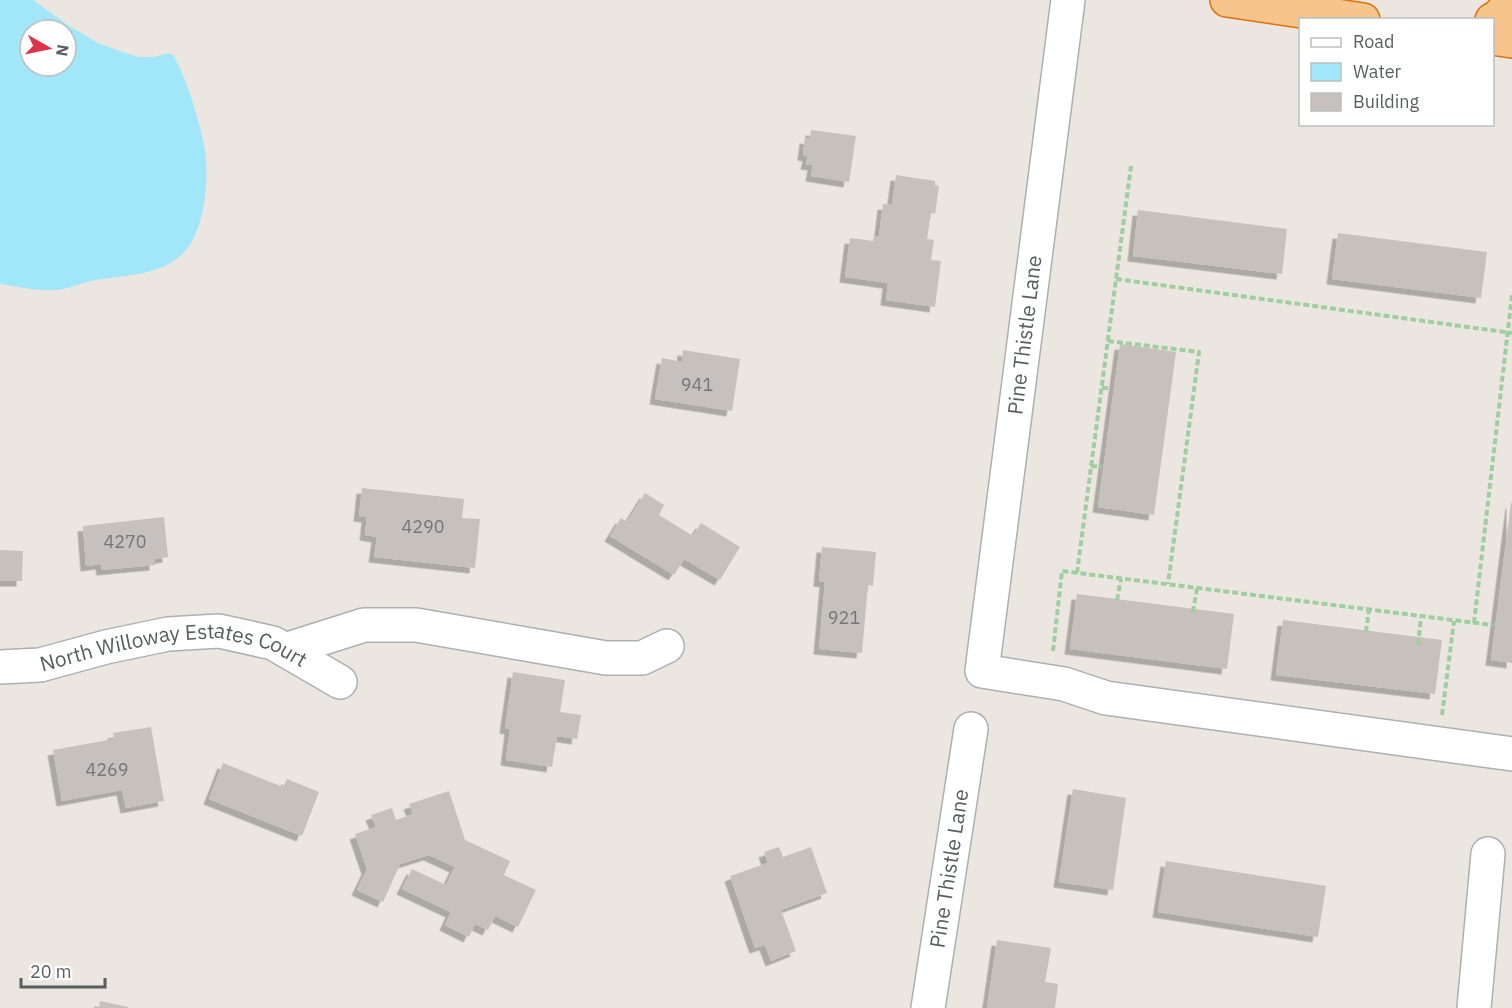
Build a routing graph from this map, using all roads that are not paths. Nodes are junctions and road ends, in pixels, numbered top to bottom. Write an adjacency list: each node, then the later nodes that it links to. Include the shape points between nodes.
1 (1068, 0): 13 (street, Pine Thistle Lane, via 982,671 1064,684 1106,698)
2 (1227, 0): 4 (highway)
3 (1511, 0): 5 (highway)
4 (1349, 18)
5 (1494, 19)
6 (1494, 38): 7 (highway)
7 (1512, 40)
8 (667, 646): 9 (street, via 642,658 606,658 416,625 364,625)
9 (285, 650): 10 (street, North Willoway Estates Court, via 273,643 219,631 178,633 40,664); 11 (street, North Willoway Estates Court)
10 (0, 667)
11 (340, 682)
12 (971, 729): 15 (street, Pine Thistle Lane)
13 (1512, 754)
14 (1488, 854): 16 (street)
15 (928, 1008)
16 (1474, 1008)

